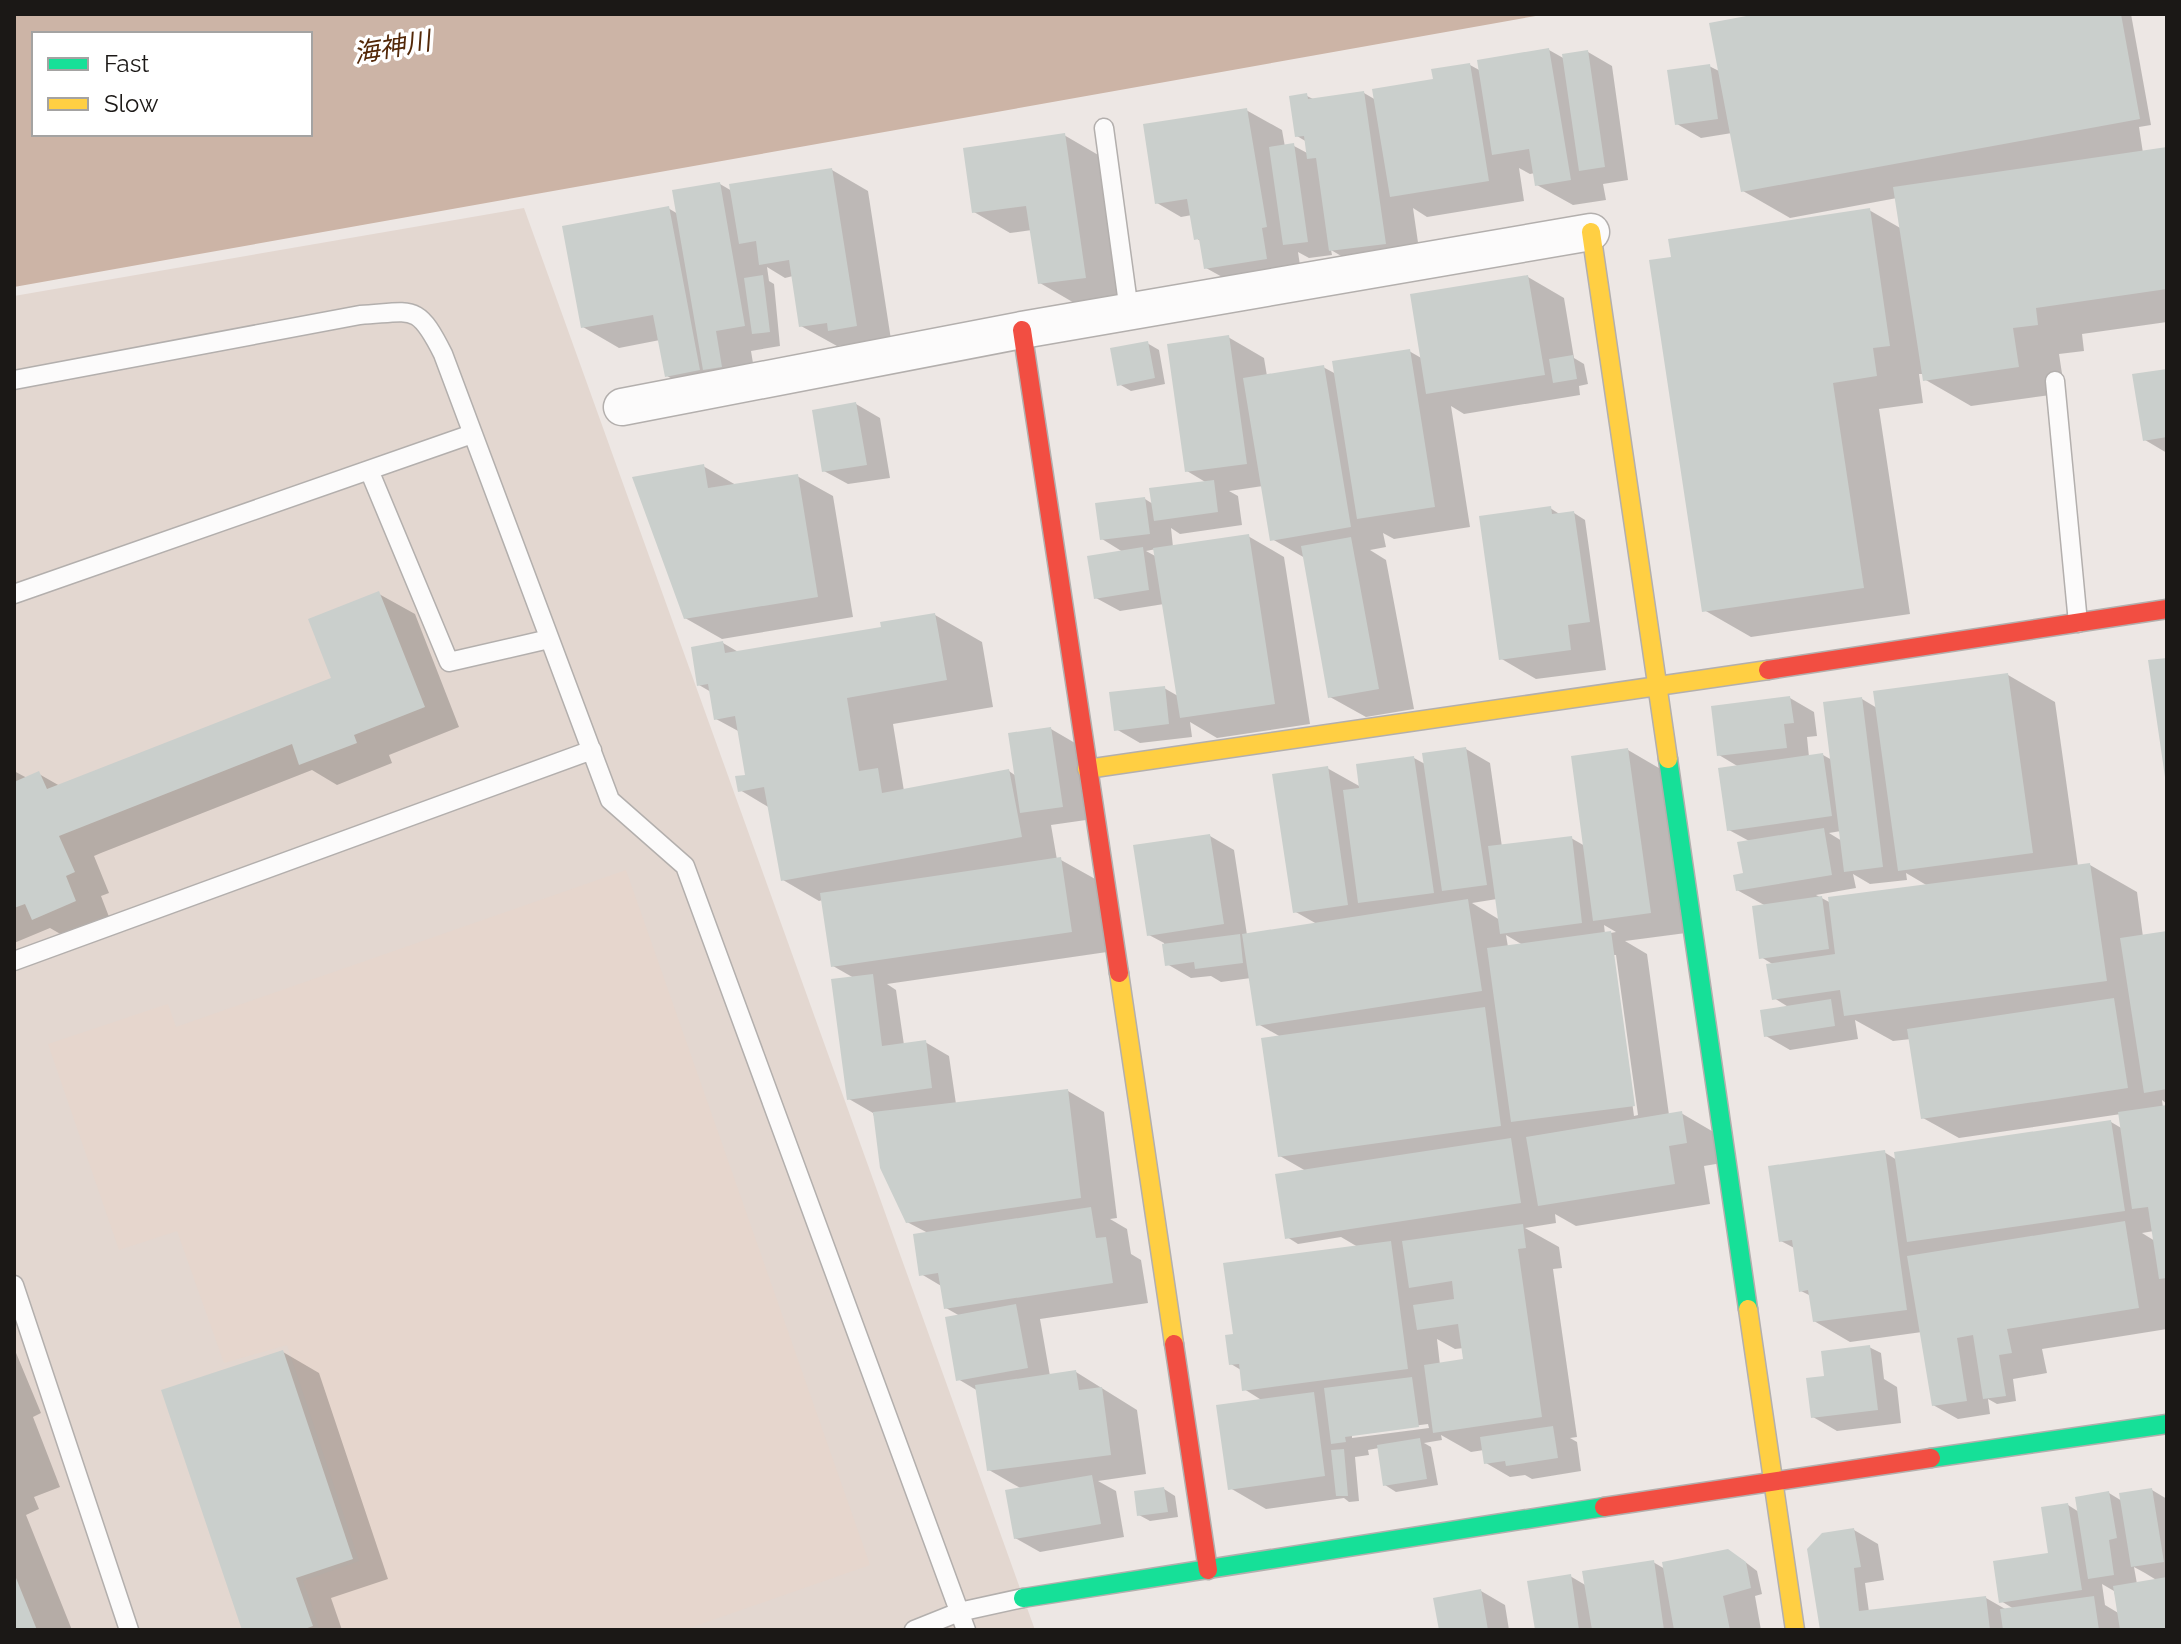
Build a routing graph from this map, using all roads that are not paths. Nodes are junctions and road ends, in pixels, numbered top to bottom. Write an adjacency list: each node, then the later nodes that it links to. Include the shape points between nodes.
1 (1104, 128): 3 (lane)
2 (1591, 232): 3 (street); 14 (street)
3 (1129, 311): 4 (street)
4 (1022, 330): 7 (street); 16 (street)
5 (14, 380): 8 (lane, via 360,315 411,313 432,333)
6 (2055, 381): 12 (lane)
7 (622, 407)
8 (472, 434): 9 (lane); 13 (lane)
9 (369, 470): 10 (lane); 13 (lane, via 449,662)
10 (14, 594)
11 (2167, 609): 12 (street)
12 (2078, 623): 14 (street)
13 (549, 639): 15 (lane)
14 (1658, 687): 16 (street); 20 (street)
15 (592, 750): 17 (lane); 23 (lane, via 610,800 685,866)
16 (1087, 769): 21 (street)
17 (14, 961)
18 (14, 1285): 24 (lane)
19 (2167, 1424): 20 (street)
20 (1773, 1480): 21 (street); 26 (street)
21 (1208, 1570): 22 (street)
22 (1023, 1598): 23 (lane)
23 (963, 1621): 25 (lane)
24 (129, 1630)
25 (914, 1630)
26 (1795, 1630)

